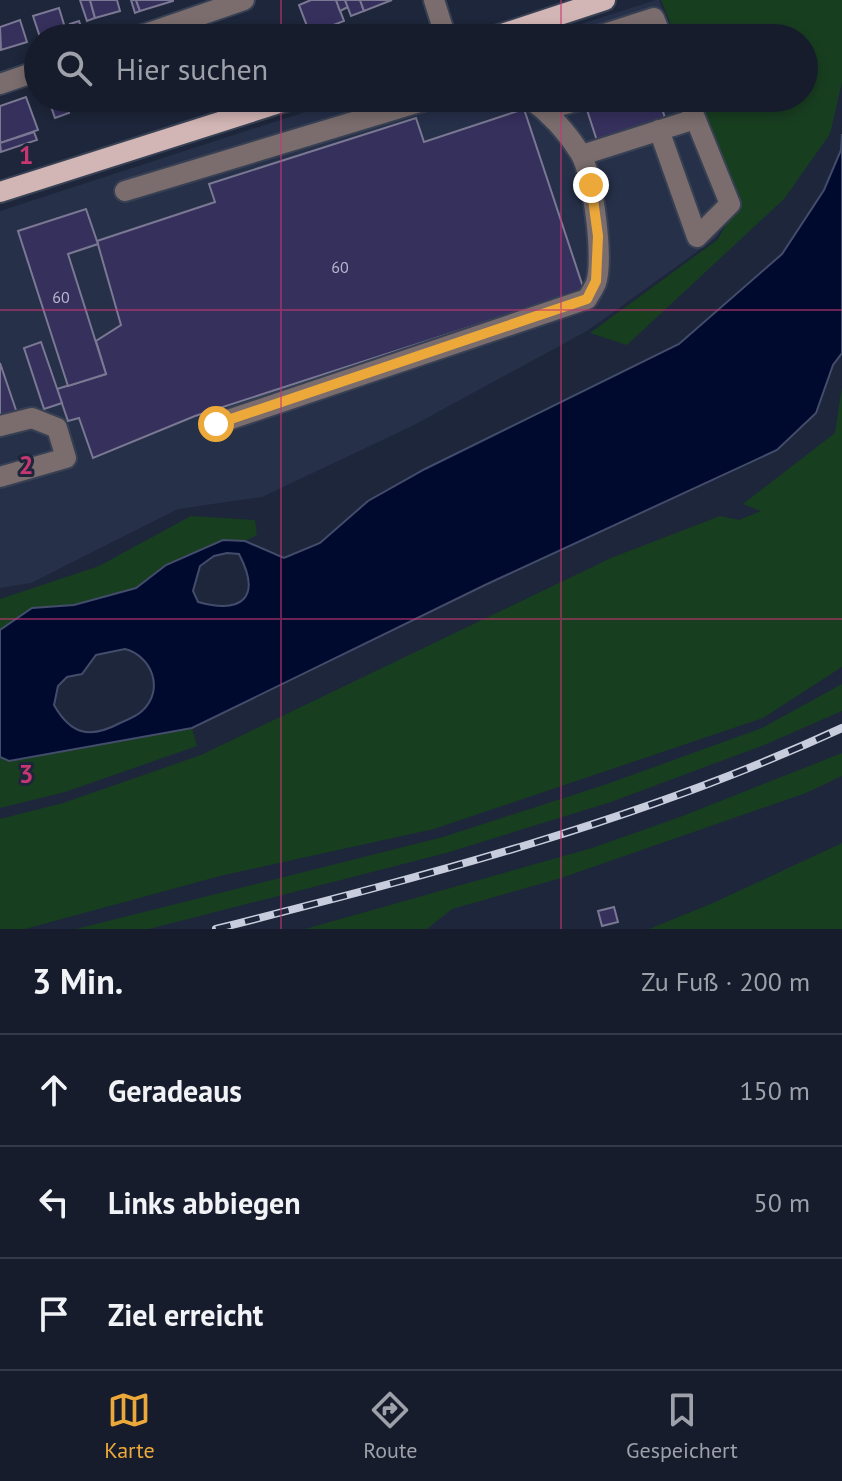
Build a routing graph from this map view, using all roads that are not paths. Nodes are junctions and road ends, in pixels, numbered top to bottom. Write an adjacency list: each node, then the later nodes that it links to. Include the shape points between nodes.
1 (244, 0): 4 (street)
2 (434, 0): 5 (street)
3 (605, 0): 6 (main road)
4 (175, 24)
5 (442, 24)
6 (532, 24)
7 (635, 24): 8 (street, via 654,18)
8 (656, 24)
9 (24, 76): 10 (street)
10 (0, 84)
11 (251, 112): 19 (main road)
12 (387, 112): 18 (street)
13 (544, 112): 17 (street)
14 (692, 112): 15 (street)
15 (695, 119): 16 (street); 16 (street, via 730,204 697,237)
16 (659, 130): 17 (street)
17 (582, 155): 20 (street, via 598,236 596,281 587,299)
18 (125, 191)
19 (0, 192)
20 (216, 424)
21 (0, 426): 22 (street, via 32,418 57,428 66,458)
22 (0, 477)

